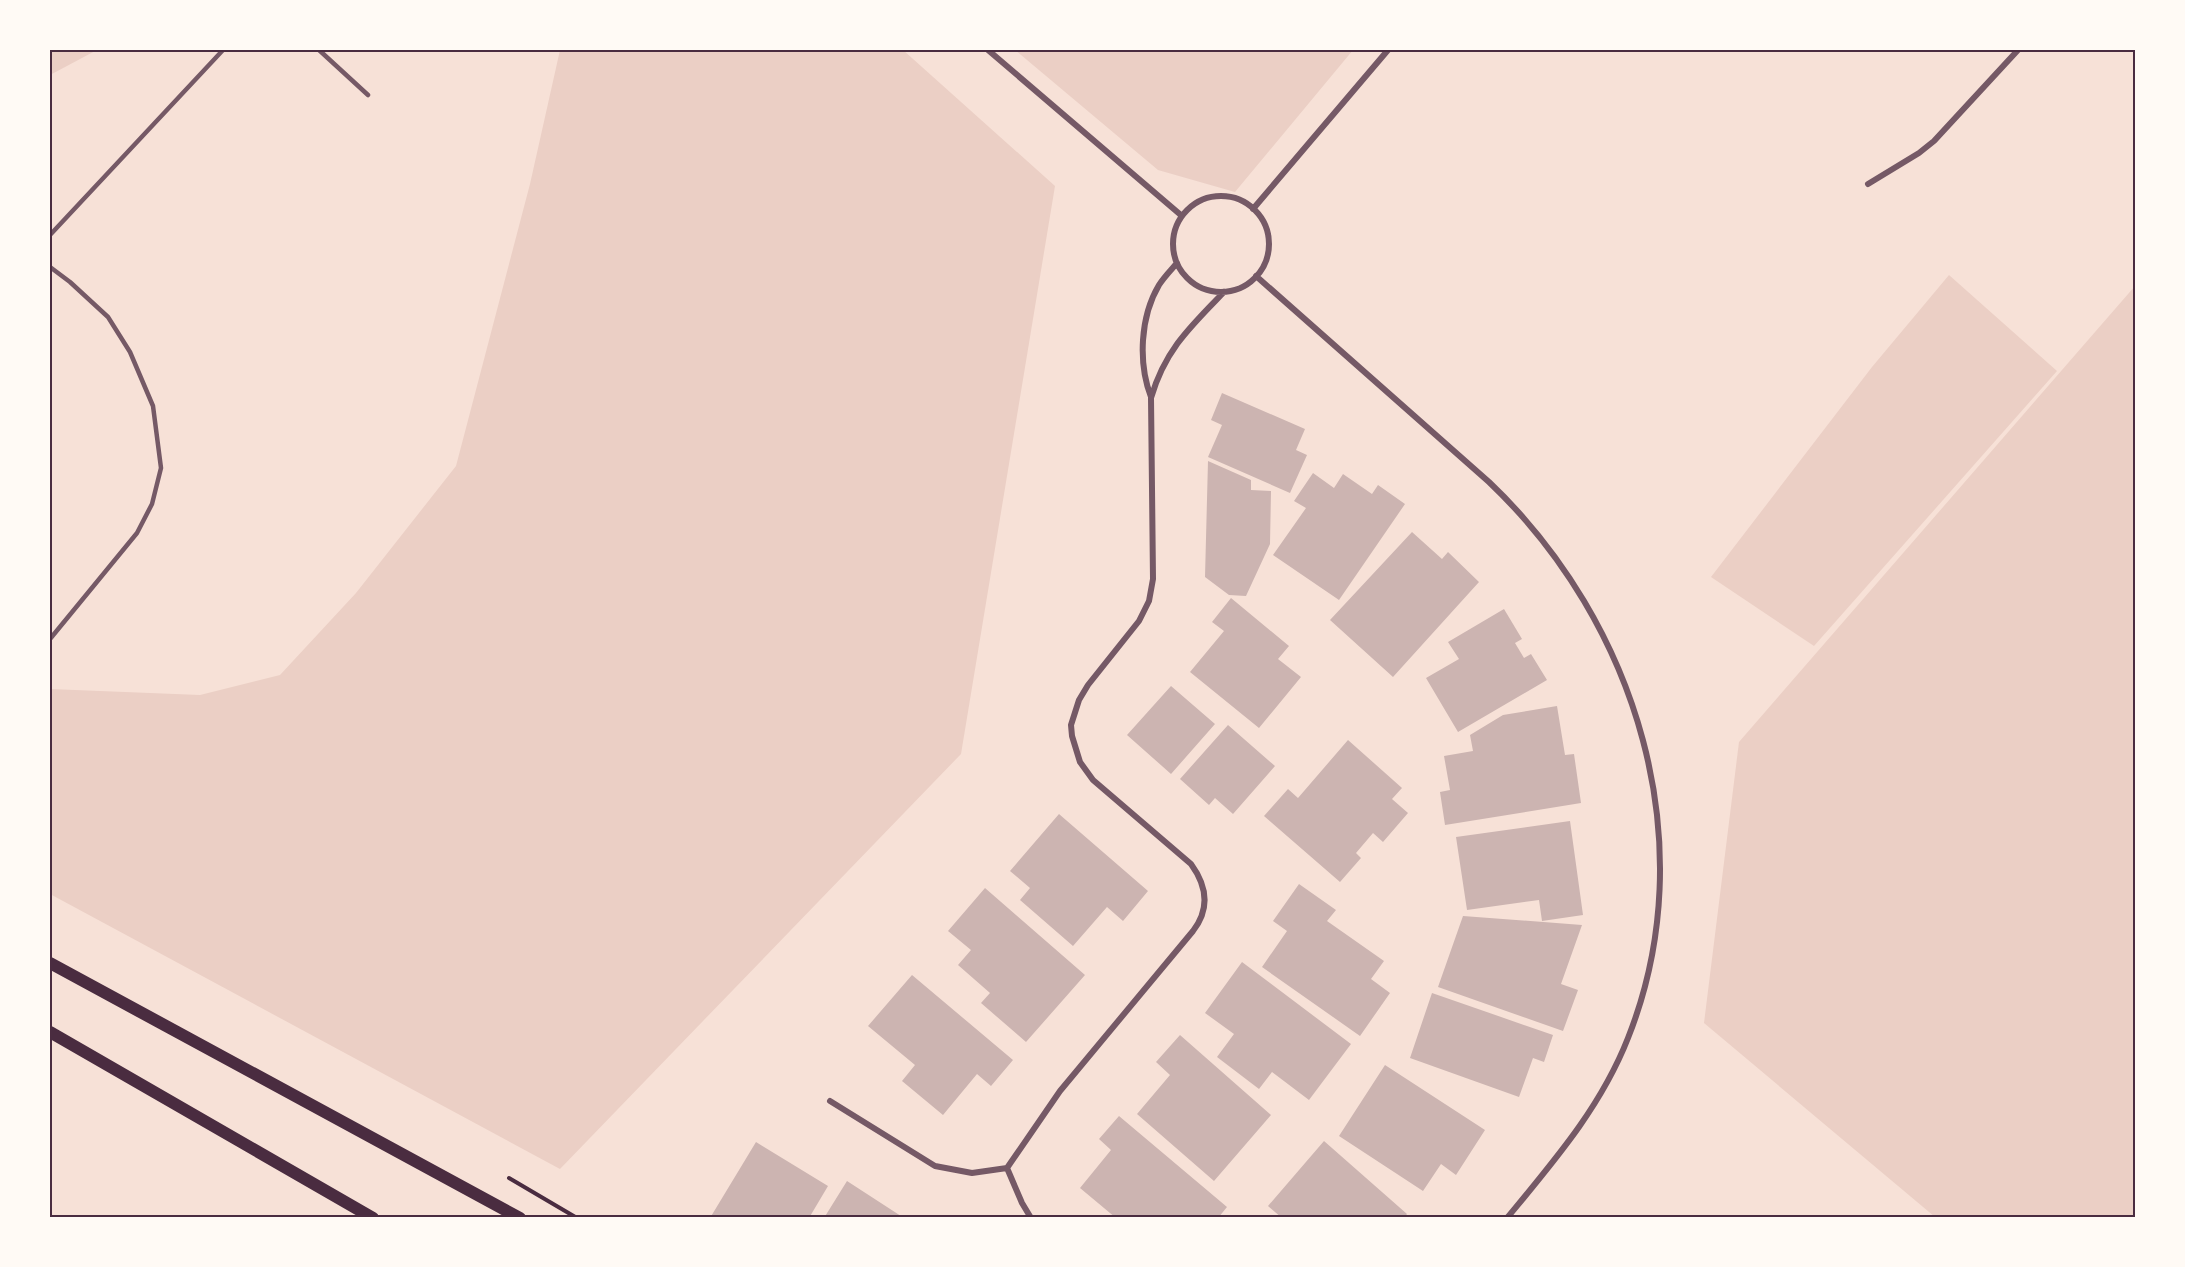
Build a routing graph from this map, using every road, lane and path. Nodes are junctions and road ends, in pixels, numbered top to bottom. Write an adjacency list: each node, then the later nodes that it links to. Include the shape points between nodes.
1 (224, 50): 10 (lane)
2 (319, 50): 6 (lane)
3 (988, 50): 9 (street)
4 (1388, 50): 8 (street)
5 (2018, 50): 7 (street, via 1934,141)
6 (368, 95)
7 (1868, 184)
8 (1253, 209): 9 (street, via 1238,199 1211,196 1195,203); 13 (street, via 1264,224 1269,242 1266,261)
9 (1182, 216): 11 (street, via 1172,241)
10 (50, 235)
11 (1177, 263): 14 (street, via 1197,286); 15 (street, via 1152,298 1147,320 1143,359)
12 (50, 267): 16 (lane, via 108,317 130,352 153,406 161,468 152,504 137,533)
13 (1256, 276): 14 (street, via 1242,287); 26 (street, via 1490,482 1541,536 1562,564 1608,644 1641,730 1659,826 1657,924 1644,995 1628,1039 1598,1100 1565,1148)
14 (1224, 292): 15 (street, via 1180,338 1160,370)
15 (1151, 398): 20 (street, via 1152,591 1139,621 1083,693 1073,719 1072,736 1080,762 1093,780 1191,864 1205,890 1204,908 1193,931 1060,1091)
16 (50, 639)
17 (50, 963): 23 (main road)
18 (50, 1032): 22 (main road)
19 (830, 1101): 20 (street, via 935,1166 972,1173)
20 (1007, 1168): 25 (street)
21 (509, 1178): 24 (path)
22 (373, 1218)
23 (520, 1218)
24 (577, 1218)
25 (1031, 1218)
26 (1507, 1218)

